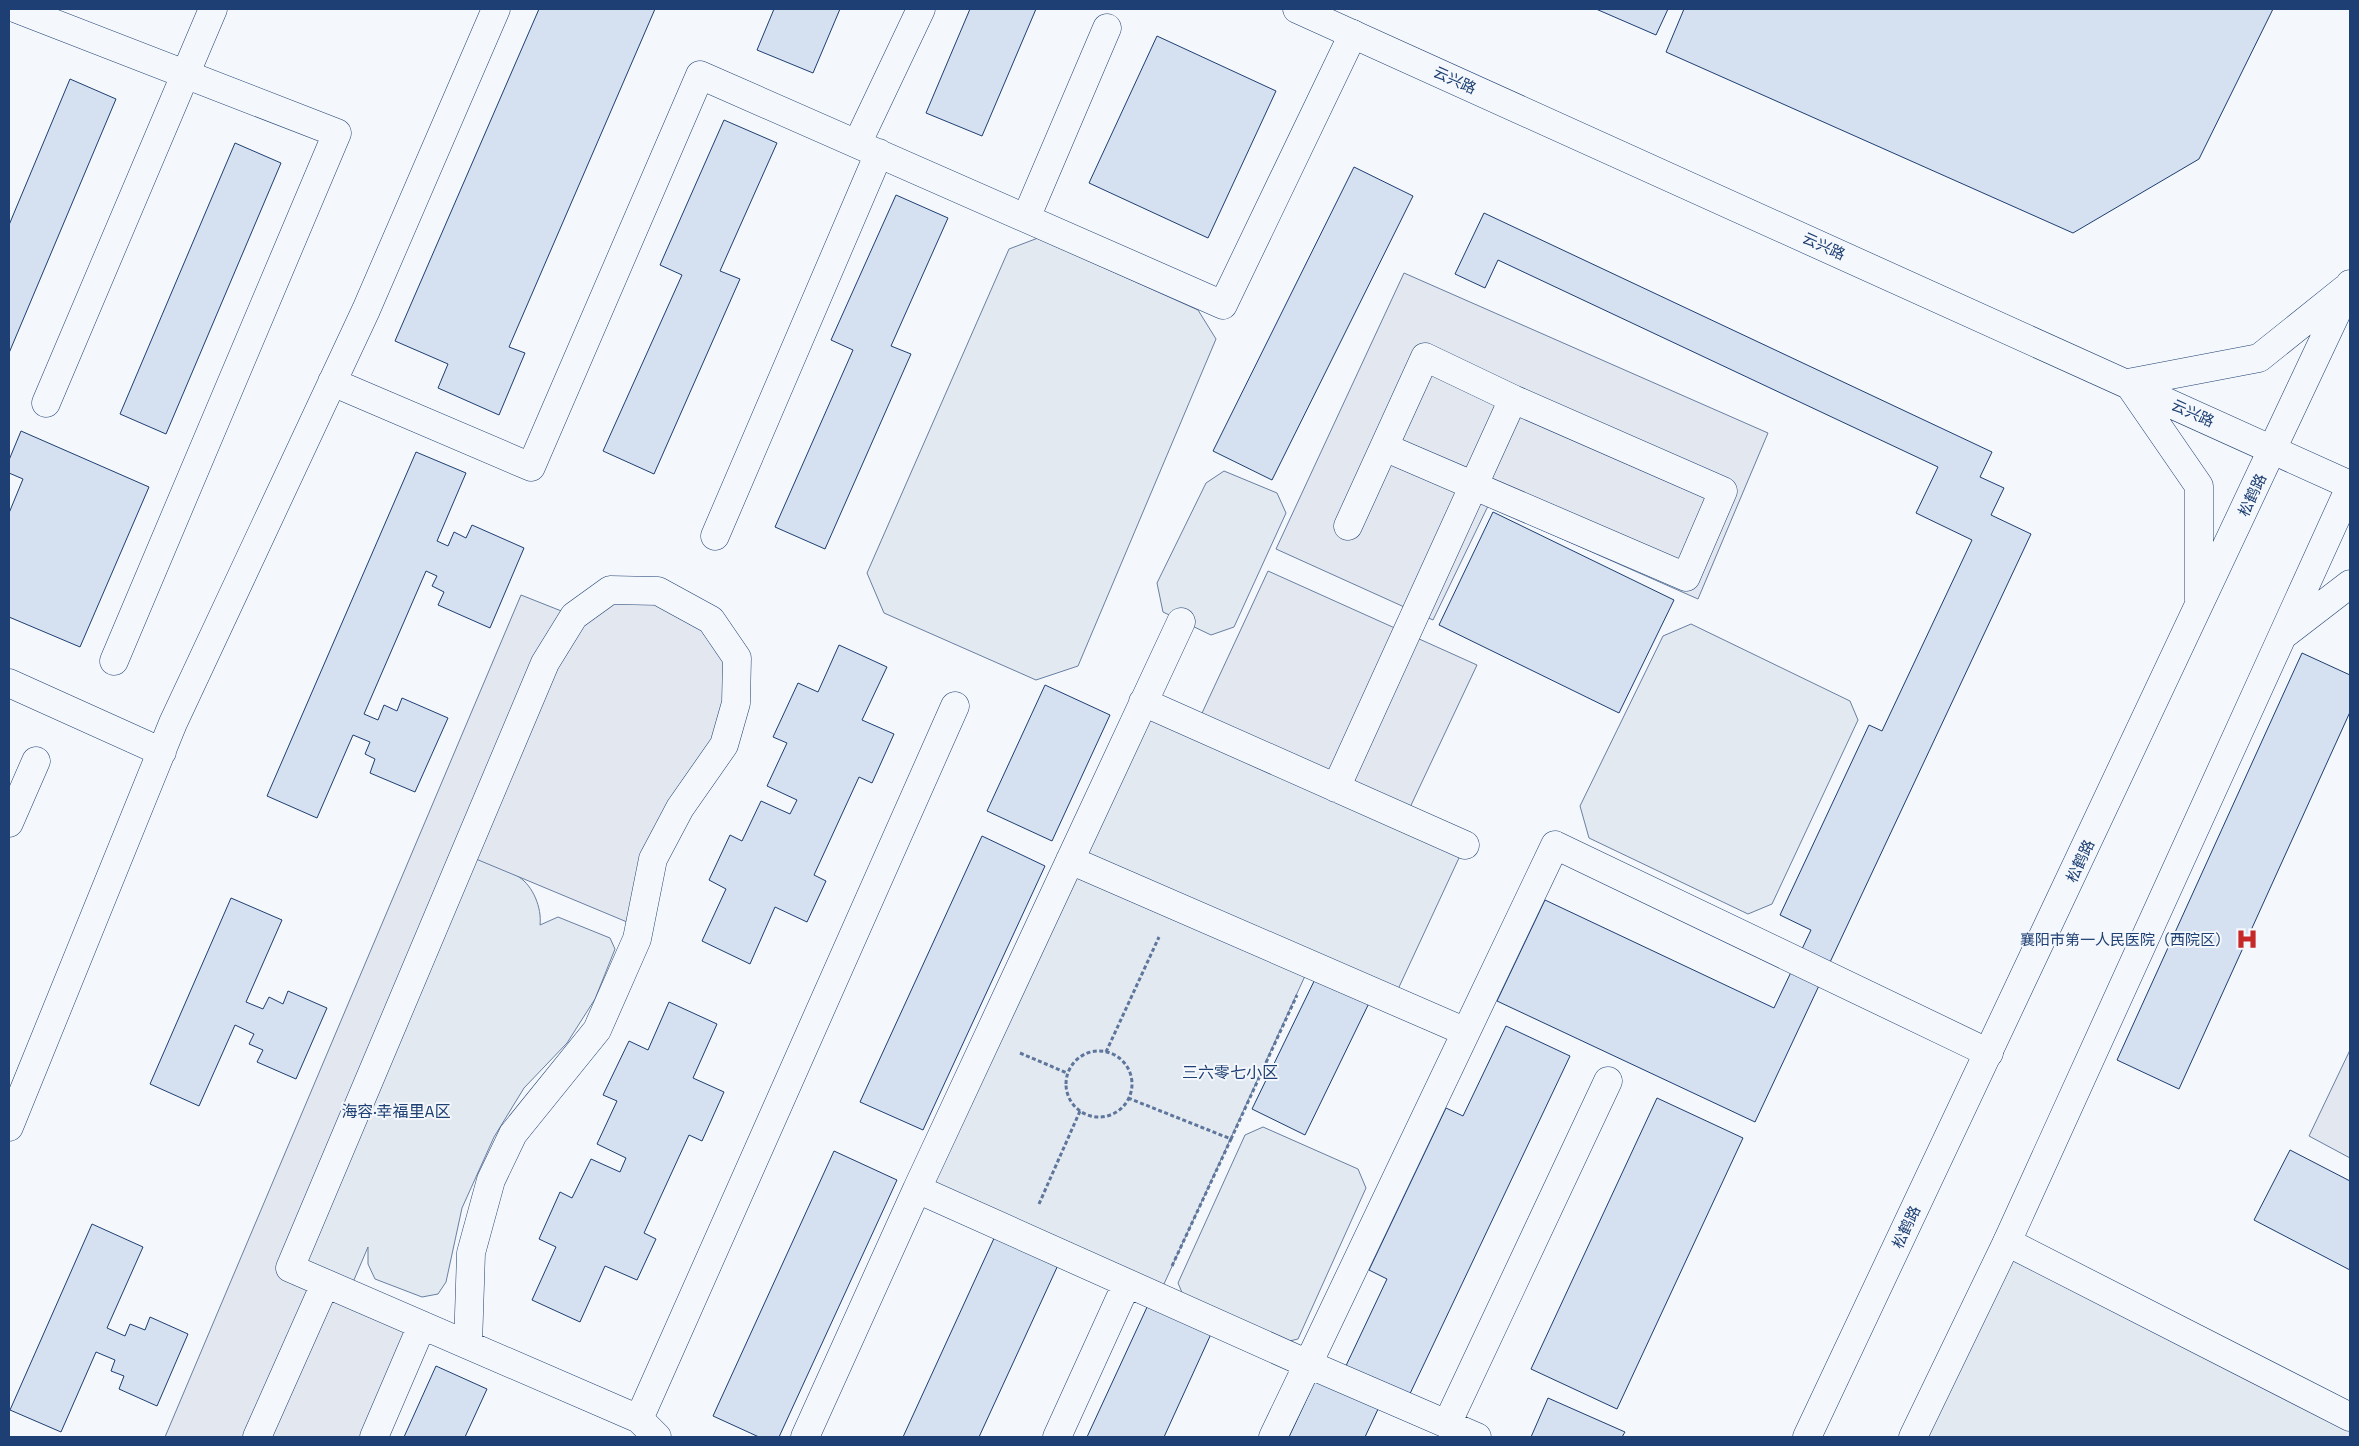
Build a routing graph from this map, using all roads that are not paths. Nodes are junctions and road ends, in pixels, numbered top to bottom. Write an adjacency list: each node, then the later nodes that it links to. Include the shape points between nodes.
1 (12, 9): 7 (main road)
2 (17, 9): 10 (main road)
3 (213, 9): 10 (main road)
4 (496, 9): 14 (main road)
5 (921, 9): 11 (main road)
6 (1311, 12): 9 (main road, 云兴路)
7 (9, 17)
8 (1107, 28): 12 (main road)
9 (1353, 34): 12 (main road, via 1223,305); 15 (main road, 云兴路)
10 (185, 74): 17 (main road); 28 (main road, via 337,133)
11 (868, 148): 12 (main road); 14 (main road, via 700,75 532,468); 23 (main road)
12 (1026, 218)
13 (2350, 284): 15 (main road, via 2259,358); 19 (main road, 松鹤路)
14 (332, 382): 32 (main road)
15 (2128, 383): 19 (main road, 云兴路); 25 (main road, via 2199,486)
16 (1514, 399): 18 (main road, via 1425,357); 20 (main road); 20 (main road, via 1723,491 1686,577)
17 (46, 403)
18 (1384, 447): 20 (main road); 22 (main road)
19 (2274, 449): 21 (main road, 云兴路); 25 (main road, 松鹤路)
20 (1473, 485): 34 (main road)
21 (2350, 486): 27 (main road)
22 (1348, 526)
23 (715, 536)
24 (2350, 584): 27 (main road)
25 (2199, 609): 39 (main road, 松鹤路)
26 (1181, 622): 30 (main road)
27 (2281, 636): 43 (main road)
28 (114, 661)
29 (9, 683): 32 (main road)
30 (1143, 702): 34 (main road); 37 (main road)
31 (955, 706): 51 (main road)
32 (162, 752): 41 (main road)
33 (36, 761): 35 (main road)
34 (1336, 788): 36 (main road)
35 (9, 823)
36 (1465, 845)
37 (1070, 860): 38 (main road); 42 (main road)
38 (1466, 1032): 39 (main road, via 1555,845); 48 (main road)
39 (1989, 1053): 58 (main road, 松鹤路)
40 (1608, 1081): 50 (main road)
41 (9, 1127)
42 (917, 1189): 44 (main road); 54 (main road)
43 (2007, 1242): 49 (main road); 59 (main road)
44 (1127, 1283): 48 (main road); 55 (main road)
45 (325, 1284): 46 (main road); 47 (main road, via 290,1268 545,663 574,616 610,590 658,591 711,620 737,658 736,703 724,745 680,808 653,859 637,940 597,1030 512,1134 491,1180 471,1253); 52 (main road)
46 (422, 1325): 47 (main road); 53 (main road)
47 (468, 1345): 51 (main road)
48 (1308, 1364): 50 (main road); 56 (main road)
49 (2350, 1417)
50 (1447, 1424): 57 (main road)
51 (648, 1428)
52 (257, 1437)
53 (374, 1437)
54 (805, 1437)
55 (1057, 1437)
56 (1273, 1437)
57 (1477, 1437)
58 (1807, 1437)
59 (1913, 1437)

